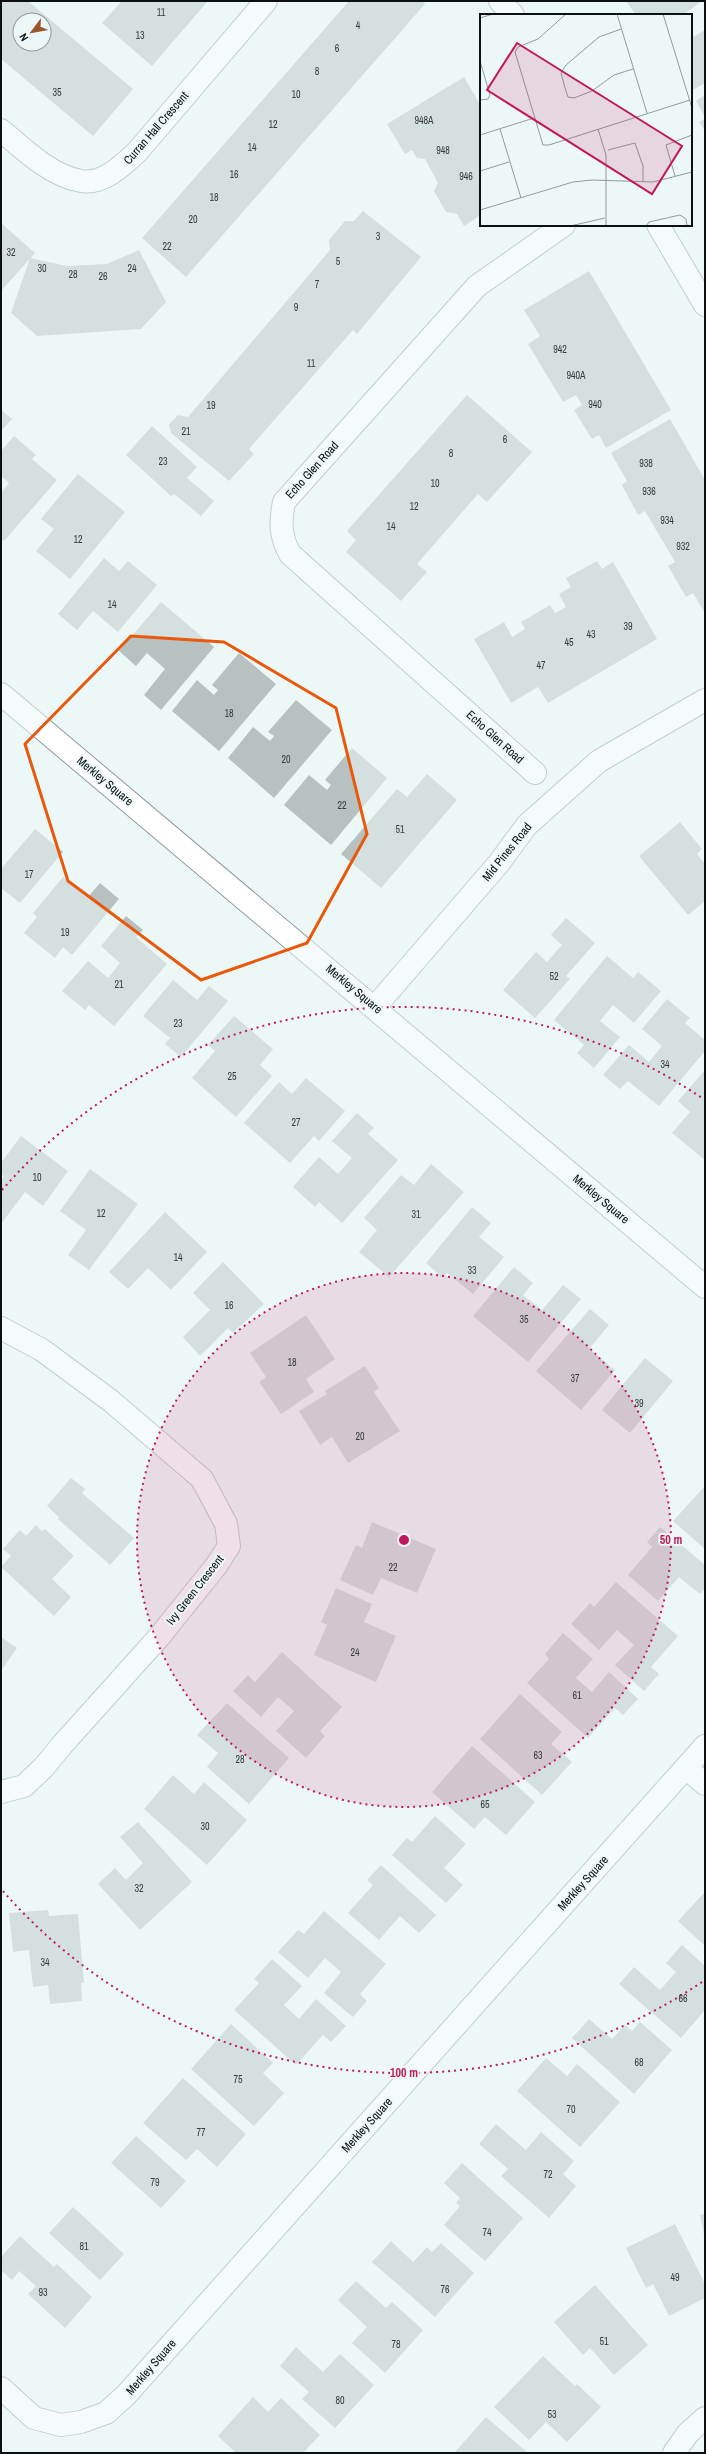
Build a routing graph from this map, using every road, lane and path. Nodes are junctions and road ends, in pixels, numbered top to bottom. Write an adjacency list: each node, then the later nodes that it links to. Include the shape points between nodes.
1 (266, 1): 4 (street, Curran Hall Crescent, via 137,152 111,174 82,182 67,176 23,149)
2 (500, 1): 3 (street)
3 (512, 14)
4 (1, 130)
5 (563, 226): 10 (street, Echo Glen Road, via 477,286 284,502 280,526 290,554)
6 (659, 226): 7 (street)
7 (705, 305)
8 (1, 694): 11 (street, Merkley Square)
9 (705, 700): 11 (street, Mid Pines Road, via 599,761 527,825 499,863)
10 (535, 773)
11 (375, 1007): 12 (street, Merkley Square)
12 (705, 1287)
13 (1, 1328): 17 (street, Ivy Green Crescent, via 42,1350 110,1401 202,1479 226,1524 229,1546 159,1637 44,1767 24,1786)
14 (705, 1746): 15 (street, Merkley Square)
15 (686, 1768): 16 (street); 18 (street, Merkley Square, via 126,2395 106,2413 81,2422 61,2425 34,2418)
16 (705, 1784)
17 (1, 1792)
18 (1, 2388)
19 (705, 2418): 20 (street, via 688,2433)
20 (674, 2453)

